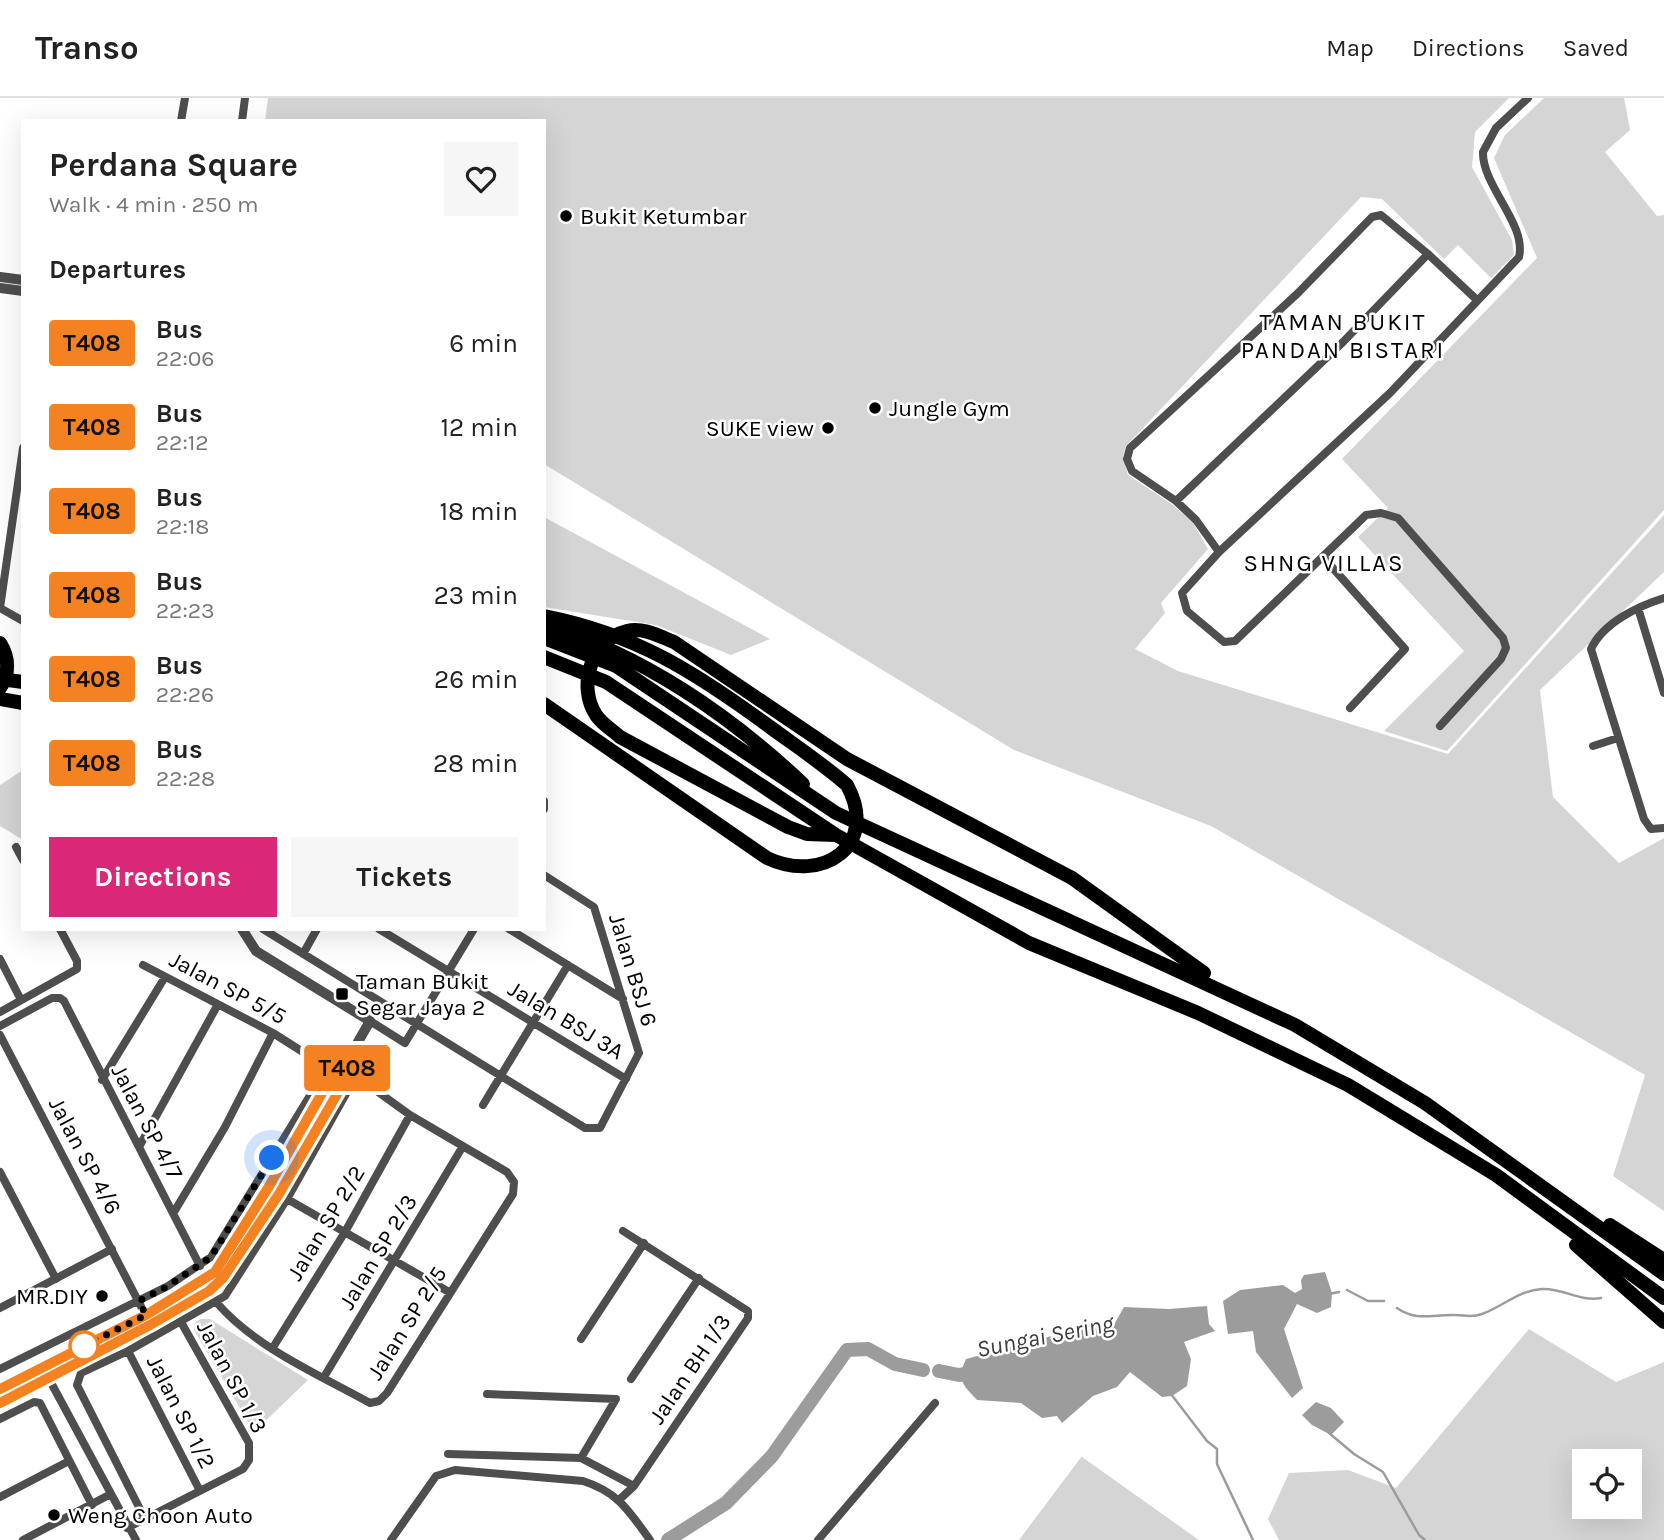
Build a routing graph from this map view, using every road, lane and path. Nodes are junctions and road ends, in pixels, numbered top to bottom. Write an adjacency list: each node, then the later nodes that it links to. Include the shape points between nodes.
1 (185, 98): 4 (street)
2 (245, 98): 5 (street)
3 (1528, 98): 11 (street, via 1496,128 1483,152 1484,165 1520,248 1516,260)
4 (181, 119)
5 (242, 119)
6 (1428, 254): 11 (street); 13 (street, via 1343,342); 13 (street, via 1381,215 1372,217 1298,293 1130,448 1127,459 1132,471)
7 (0, 277): 8 (street)
8 (21, 280)
9 (0, 288): 10 (street)
10 (21, 290)
11 (1477, 300): 14 (street, via 1350,433)
12 (21, 462): 17 (street)
13 (1175, 501): 14 (street)
14 (1219, 552): 15 (street, via 1182,595 1187,611 1231,643)
15 (1323, 557): 30 (street, via 1405,649); 31 (street, via 1370,513 1398,519 1503,638 1506,648 1501,659)
16 (1664, 598): 18 (street)
17 (0, 608): 19 (street)
18 (1638, 608): 26 (street); 32 (street, via 1612,625 1591,649)
19 (21, 620)
20 (546, 626): 29 (highway, via 591,625 680,665 847,785 855,800 857,830 846,848 827,863 803,869 786,867); 52 (highway, via 620,654 688,693 801,782 819,804)
21 (0, 643): 25 (highway, via 7,665)
22 (546, 658): 35 (highway, via 606,682)
23 (0, 679): 24 (highway)
24 (21, 682)
25 (0, 688)
26 (1664, 693)
27 (0, 699): 28 (highway)
28 (21, 703)
29 (546, 705)
30 (1350, 708)
31 (1440, 726)
32 (1618, 738): 33 (street); 34 (street, via 1644,819 1651,829)
33 (1593, 746)
34 (1664, 828)
35 (836, 835): 52 (highway, via 807,834 788,827 620,737 597,716 587,696 586,677 592,663 613,638 627,631 648,631 674,642 847,759 1072,878); 72 (highway, via 1029,943 1291,1055)
36 (16, 846): 37 (street)
37 (21, 856)
38 (546, 877): 53 (street, Jalan BSJ 6, via 594,907)
39 (61, 931): 54 (street, via 77,969)
40 (243, 931): 57 (street, via 256,951)
41 (266, 931): 46 (street)
42 (316, 931): 46 (street)
43 (382, 931): 50 (street, Jalan BSJ 3A)
44 (473, 931): 50 (street)
45 (512, 931): 49 (street)
46 (303, 954): 59 (street)
47 (0, 958): 54 (street)
48 (144, 965): 51 (street, Jalan SP 5/5)
49 (568, 965): 53 (street); 58 (street)
50 (449, 971): 58 (street, Jalan BSJ 3A); 59 (street)
51 (165, 977): 55 (street, Jalan SP 5/5); 66 (street)
52 (1230, 992): 75 (highway, via 1296,1025 1425,1103)
53 (623, 999): 65 (street, Jalan BSJ 6, via 639,1053)
54 (21, 1000): 56 (street)
55 (217, 1006): 61 (street, Jalan SP 5/5); 70 (street)
56 (0, 1012)
57 (370, 1021): 59 (street, via 405,1043); 63 (street)
58 (533, 1022): 64 (street); 65 (street, Jalan BSJ 3A)
59 (417, 1024): 64 (street)
60 (0, 1026): 66 (street, Jalan SP 4/7, via 60,998)
61 (273, 1033): 76 (street); 83 (street, Jalan SP 5/5, via 325,1071 211,1257)
62 (0, 1035): 80 (street, Jalan SP 4/6)
63 (347, 1061): 73 (street, via 338,1065); 74 (street, via 347,1077)
64 (500, 1076): 65 (street, Jalan BSJ 6, via 594,1130 600,1128); 67 (street)
65 (626, 1079)
66 (102, 1080): 70 (street, Jalan SP 4/7)
67 (482, 1105)
68 (410, 1115): 69 (street); 74 (street, via 356,1076); 78 (street, Jalan SP 2/2)
69 (463, 1146): 82 (street, Jalan SP 2/3); 87 (street, Jalan SP 2/5, via 507,1172 514,1182 513,1194)
70 (139, 1147): 76 (street, Jalan SP 4/7)
71 (0, 1172): 86 (street)
72 (1496, 1175): 89 (highway); 94 (highway)
73 (268, 1188): 74 (street); 92 (street, via 215,1272)
74 (283, 1197): 78 (street); 90 (street); 92 (street, via 209,1291)
75 (1560, 1197): 81 (highway); 84 (highway)
76 (174, 1212): 83 (street, Jalan SP 4/7)
77 (623, 1231): 79 (street, Jalan BH 1/3)
78 (345, 1232): 82 (street); 96 (street, Jalan SP 2/2)
79 (644, 1243): 85 (street, Jalan BH 1/3); 95 (street)
80 (112, 1250): 86 (street); 88 (street, Jalan SP 4/6)
81 (1664, 1260)
82 (396, 1261): 87 (street); 100 (street, Jalan SP 2/3)
83 (200, 1266): 88 (street, via 149,1296)
84 (1664, 1274)
85 (699, 1278): 102 (street); 113 (street, Jalan BH 1/3, via 744,1306 748,1318)
86 (56, 1279): 91 (street)
87 (449, 1292): 100 (street, Jalan SP 2/5, via 379,1401 370,1402)
88 (137, 1297): 92 (street, Jalan SP 4/6); 99 (street)
89 (1664, 1298)
90 (217, 1303): 93 (street); 96 (street, Jalan SP 2/5, via 230,1319)
91 (0, 1308)
92 (148, 1320): 98 (street); 101 (street)
93 (181, 1322): 97 (street); 114 (street, Jalan SP 1/3, via 250,1451 243,1469)
94 (1664, 1322)
95 (581, 1339)
96 (272, 1349): 100 (street, Jalan SP 2/5)
97 (128, 1351): 114 (street, Jalan SP 1/2); 119 (street, via 81,1373 77,1385)
98 (43, 1366): 101 (street); 103 (street)
99 (0, 1369)
100 (324, 1377)
101 (49, 1378): 106 (street); 108 (street)
102 (631, 1379)
103 (0, 1389)
104 (487, 1394): 111 (street, via 616,1399)
105 (935, 1403): 125 (street)
106 (0, 1404)
107 (0, 1419): 109 (street, via 34,1402 40,1404)
108 (72, 1423): 109 (street); 115 (street)
109 (55, 1432): 112 (street)
110 (448, 1454): 111 (street)
111 (581, 1458): 113 (street)
112 (69, 1461): 116 (street); 118 (street)
113 (634, 1486): 117 (street, Jalan BH 1/3)
114 (200, 1491): 119 (street)
115 (109, 1495): 118 (street); 120 (street)
116 (0, 1497)
117 (620, 1499): 123 (street, via 583,1481 455,1470 436,1476); 124 (street)
118 (92, 1505): 121 (street)
119 (145, 1520): 120 (street)
120 (127, 1528): 122 (street)
121 (23, 1540)
122 (136, 1540)
123 (391, 1540)
124 (650, 1540)
125 (818, 1540)

